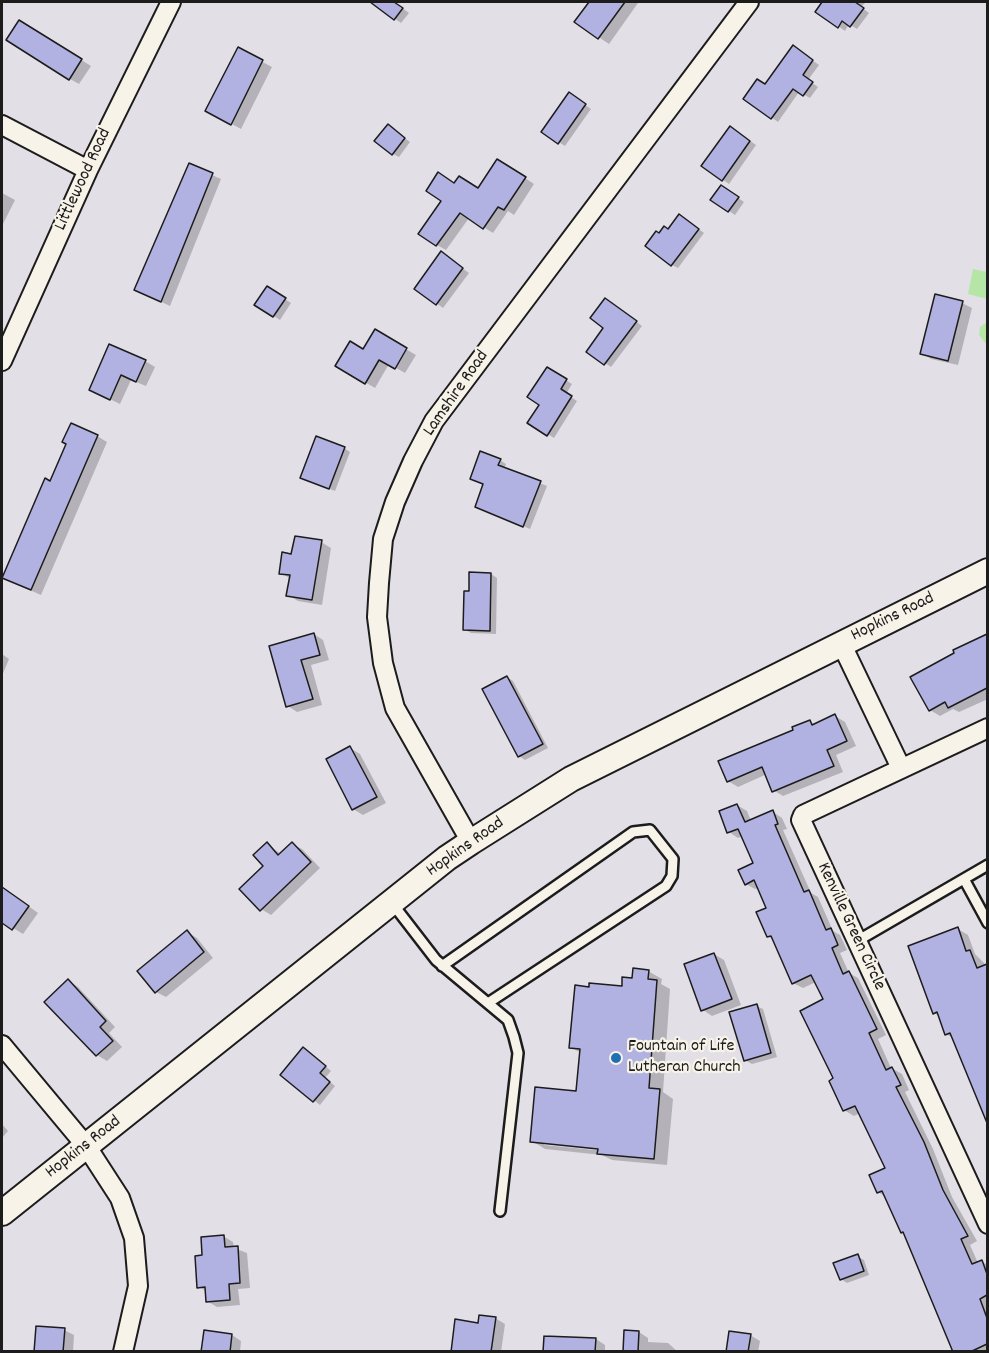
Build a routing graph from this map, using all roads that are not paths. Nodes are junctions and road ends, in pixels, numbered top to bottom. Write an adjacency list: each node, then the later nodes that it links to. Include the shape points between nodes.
1 (171, 2): 4 (street, Littlewood Road)
2 (749, 2): 10 (street, Lamshire Road, via 434,422 395,502 384,539 379,583 377,617 383,663 395,708)
3 (2, 125): 4 (street)
4 (88, 170): 5 (street, Littlewood Road)
5 (2, 361)
6 (987, 571): 7 (main road, Hopkins Road)
7 (841, 643): 9 (street); 10 (main road, Hopkins Road, via 570,779)
8 (987, 728): 9 (street, Kenville Green Circle)
9 (901, 768): 15 (street, Kenville Green Circle, via 803,815 801,820)
10 (471, 842): 13 (main road, Hopkins Road)
11 (987, 865): 12 (lane)
12 (964, 879): 14 (lane); 15 (lane)
13 (392, 903): 16 (lane); 19 (main road, Hopkins Road)
14 (987, 923)
15 (857, 941): 22 (street, Kenville Green Circle)
16 (442, 966): 17 (lane); 17 (lane, via 633,832 650,830 673,859 672,876 666,886)
17 (488, 1003): 20 (lane, via 508,1020 518,1053)
18 (2, 1045): 19 (street)
19 (87, 1148): 21 (main road, Hopkins Road); 23 (street, via 120,1198 134,1238 138,1286)
20 (500, 1211)
21 (2, 1213)
22 (987, 1224)
23 (123, 1352)

